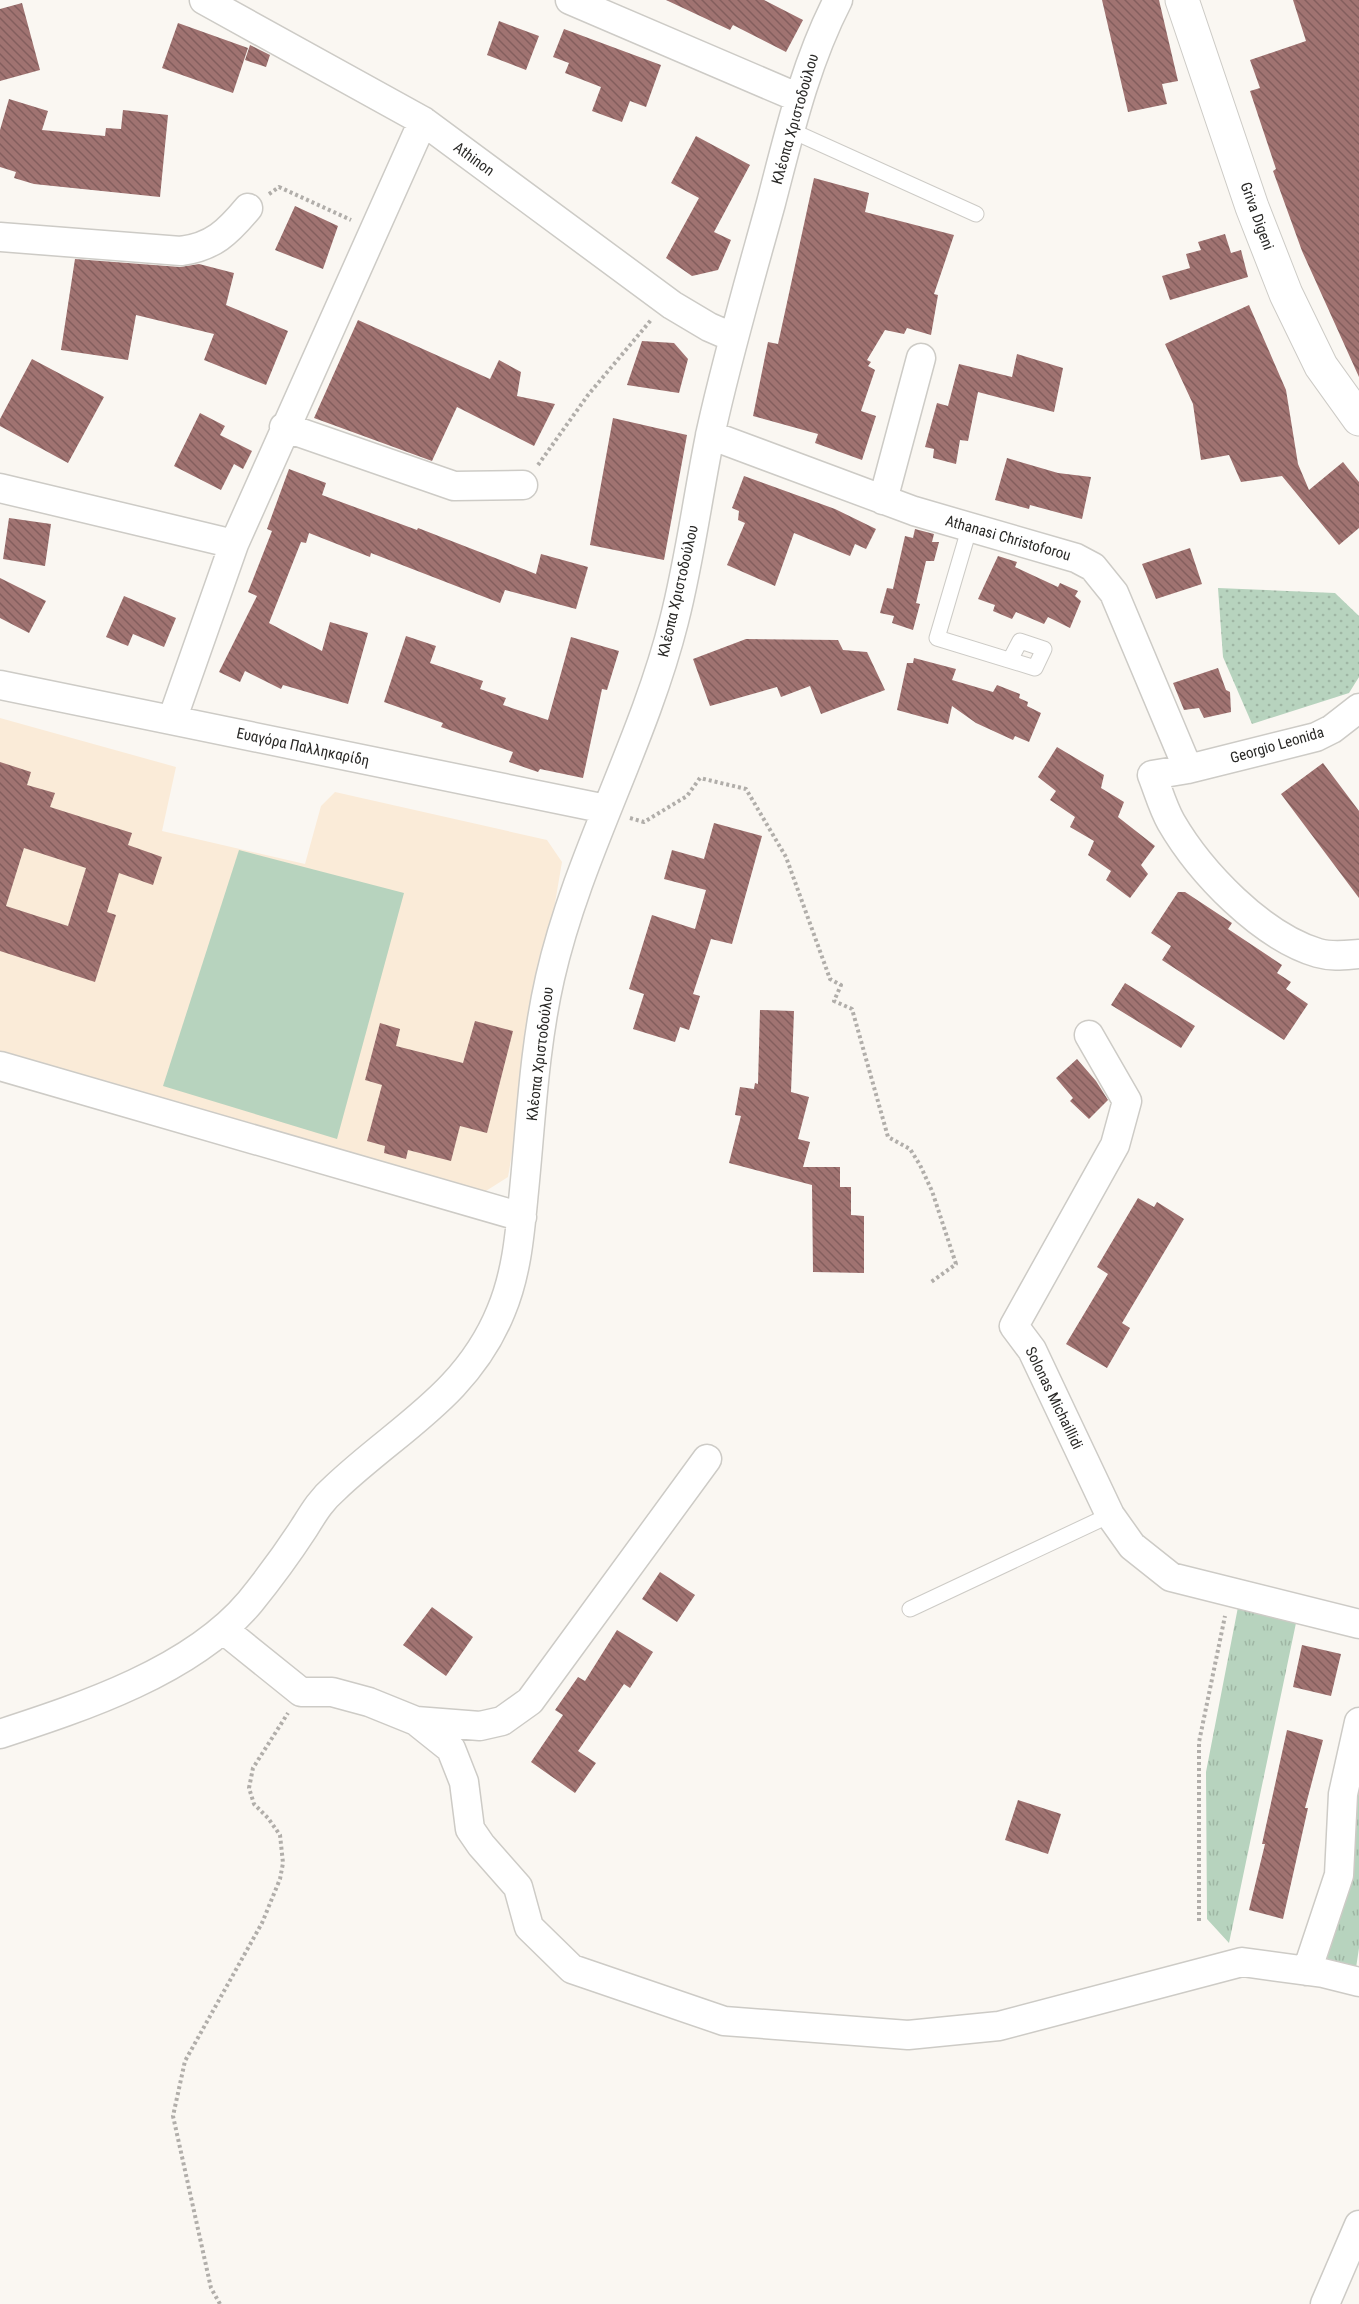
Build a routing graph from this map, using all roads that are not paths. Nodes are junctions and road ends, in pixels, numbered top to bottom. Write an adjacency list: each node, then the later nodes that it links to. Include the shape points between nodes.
1 (204, 0): 6 (street, Athinon)
2 (570, 0): 5 (street)
3 (838, 0): 5 (street, Κλέοπα Χριστοδούλου, via 822,32)
4 (1182, 0): 13 (main road, Griva Digeni, via 1252,207 1286,294 1321,366)
5 (799, 98): 7 (street, Κλέοπα Χριστοδούλου)
6 (423, 121): 11 (street, Athinon, via 666,301); 14 (street)
7 (790, 130): 9 (lane); 11 (street, Κλέοπα Χριστοδούλου)
8 (248, 208): 10 (street, via 228,232 199,249 181,251)
9 (976, 214)
10 (0, 237)
11 (732, 337): 15 (street, Κλέοπα Χριστοδούλου)
12 (921, 358): 18 (street)
13 (1354, 402)
14 (284, 427): 16 (street, via 454,486); 20 (street)
15 (710, 435): 18 (street, Athanasi Christoforou); 26 (street, Κλέοπα Χριστοδούλου, via 675,620)
16 (523, 485)
17 (0, 488): 20 (street)
18 (883, 500): 19 (street, Athanasi Christoforou)
19 (970, 526): 21 (lane, via 937,638); 25 (street, Athanasi Christoforou, via 1076,558 1093,567 1114,593)
20 (234, 544): 24 (street)
21 (1010, 660)
22 (0, 685): 24 (street, Ευαγόρα Παλληκαρίδη)
23 (1359, 708): 25 (street, Georgio Leonida, via 1316,737)
24 (172, 720): 26 (street, Ευαγόρα Παλληκαρίδη)
25 (1188, 769): 27 (street, via 1152,775 1169,819 1188,850 1247,910 1281,936 1319,954)
26 (606, 809): 30 (street, Κλέοπα Χριστοδούλου, via 561,935 548,984)
27 (1359, 954)
28 (1089, 1035): 32 (street, Solonas Michaillidi, via 1127,1101 1115,1145 1014,1326 1032,1350)
29 (0, 1066): 30 (street)
30 (522, 1217): 35 (street, Κλέοπα Χριστοδούλου, via 516,1261 502,1310 466,1372 433,1407 317,1504 251,1600)
31 (707, 1459): 36 (street, via 530,1701 502,1721 480,1726)
32 (1110, 1515): 33 (lane); 34 (street, Solonas Michaillidi, via 1132,1546 1171,1576)
33 (910, 1609)
34 (1359, 1624)
35 (224, 1630): 36 (street, via 301,1692 332,1692); 38 (street, Κλέοπα Χριστοδούλου, via 124,1689)
36 (416, 1721): 39 (street, via 452,1749 464,1782 470,1829 518,1887 529,1927 572,1969 724,2021 908,2035 999,2026 1242,1962)
37 (1359, 1722): 39 (street, via 1343,1794 1339,1875)
38 (0, 1734)
39 (1307, 1971): 40 (street)
40 (1359, 1982)
41 (1359, 2224): 42 (street)
42 (1326, 2304)

